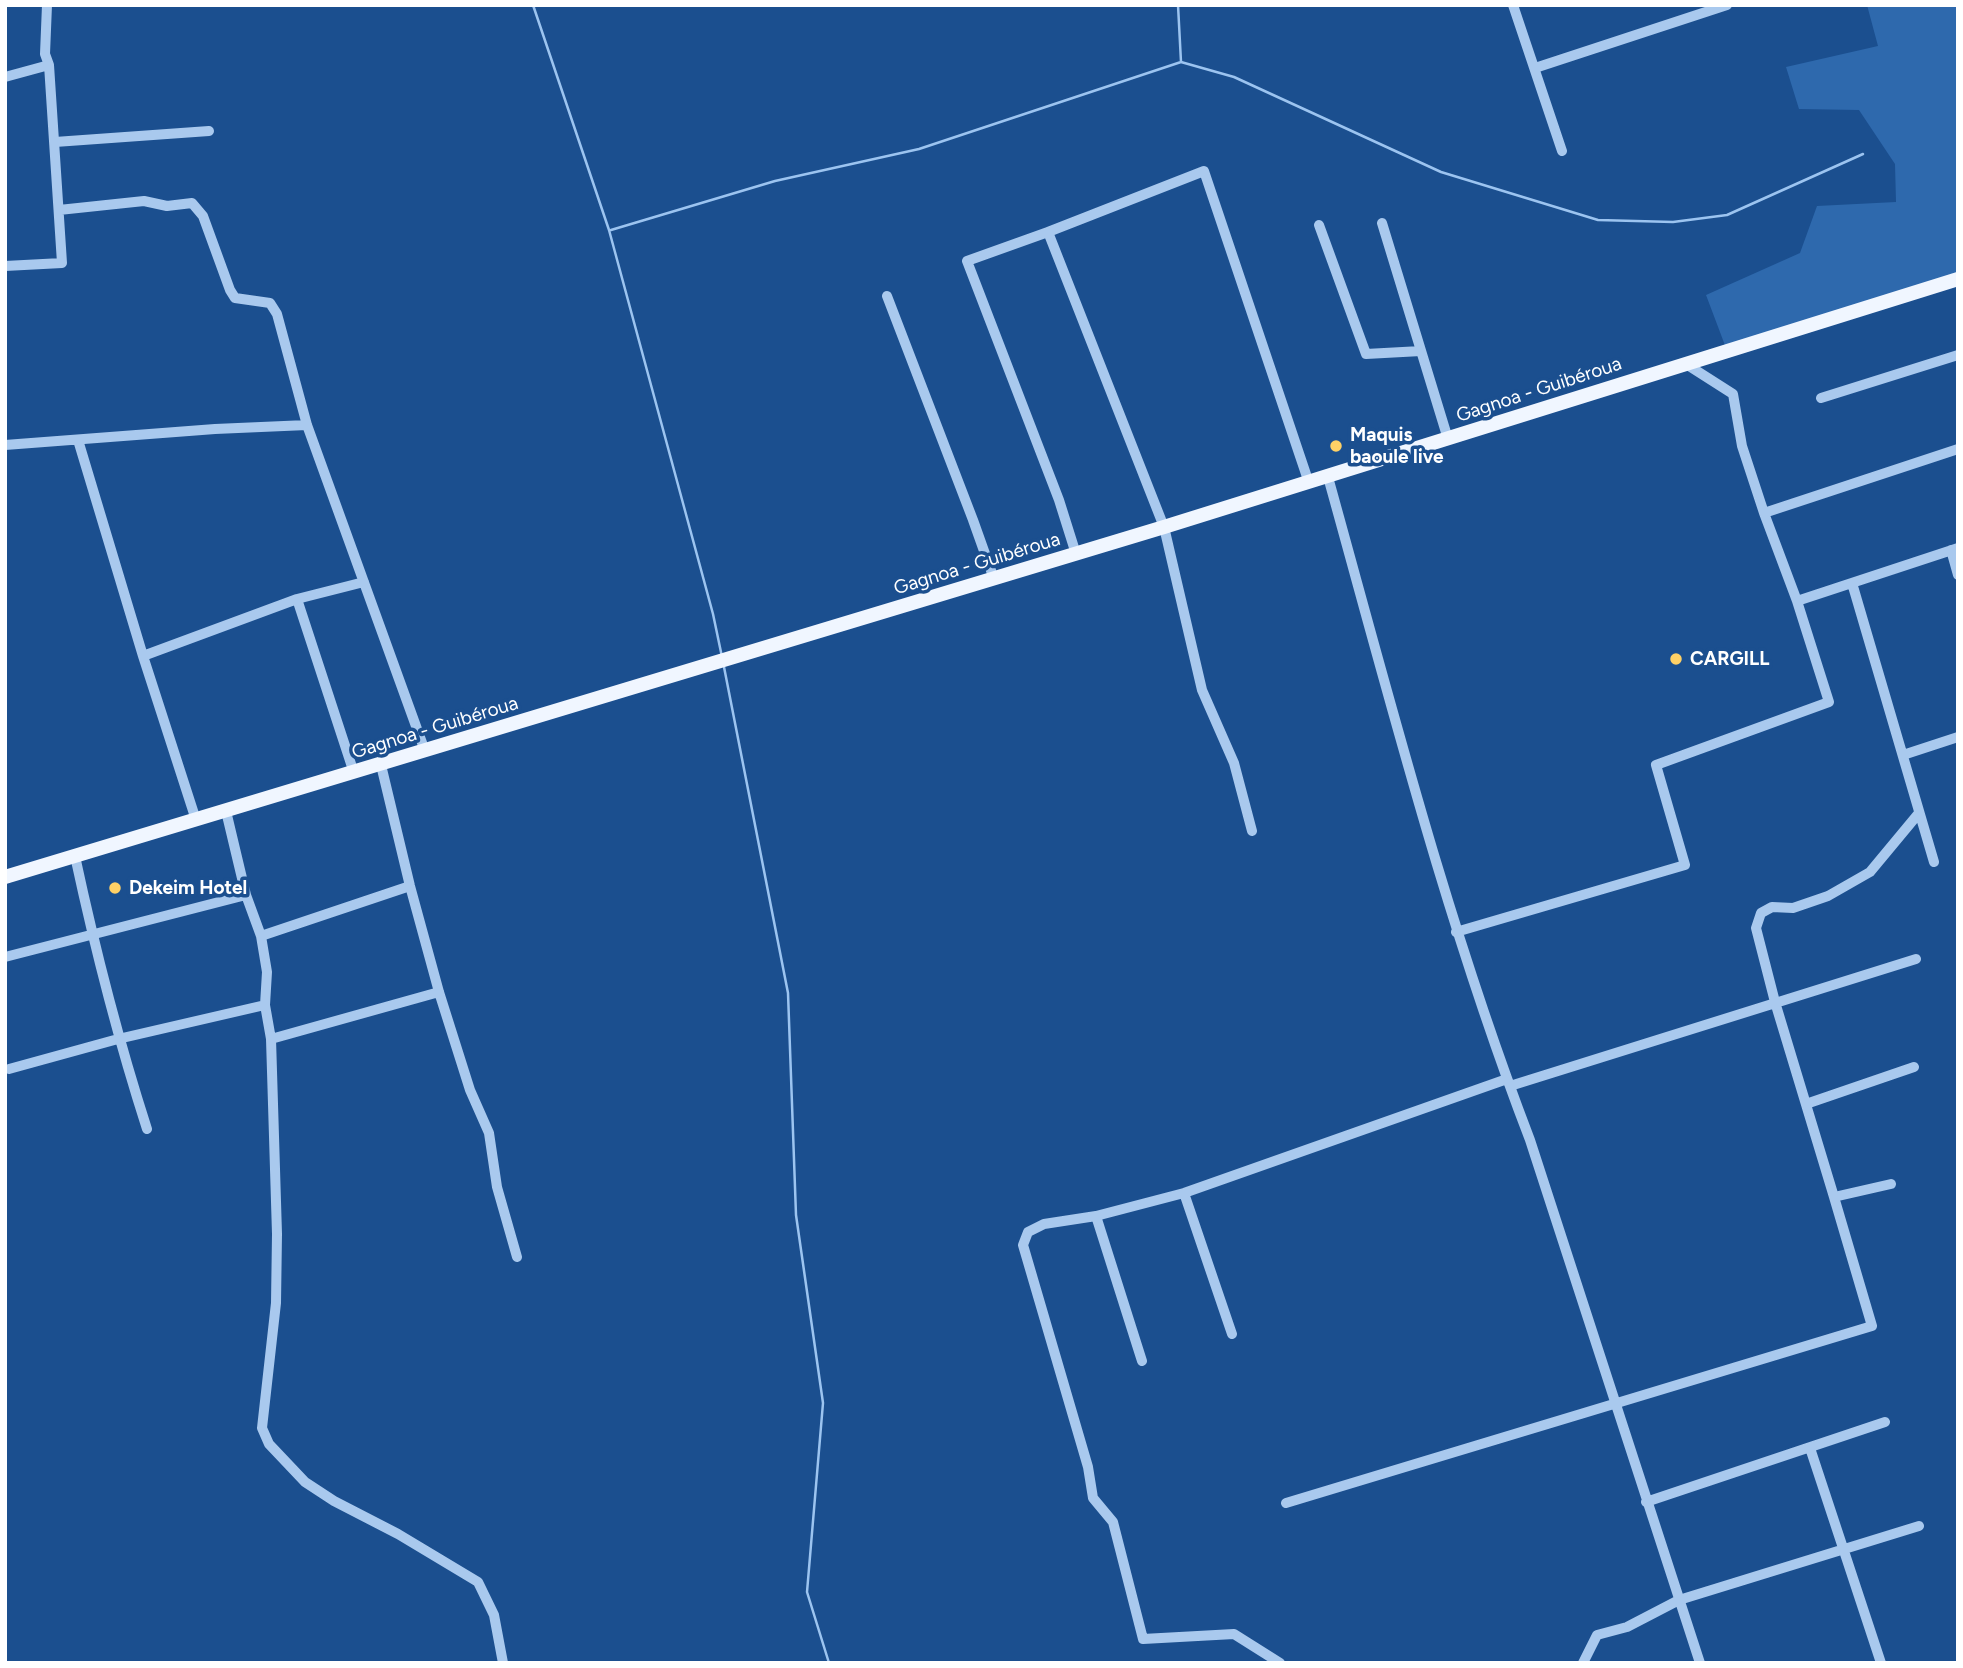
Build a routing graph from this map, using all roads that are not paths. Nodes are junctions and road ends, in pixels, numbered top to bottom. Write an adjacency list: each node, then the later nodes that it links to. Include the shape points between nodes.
1 (47, 5): 4 (street, via 45,54)
2 (1513, 5): 5 (street)
3 (1727, 5): 5 (street)
4 (49, 65): 6 (street); 8 (street)
5 (1535, 68): 9 (street)
6 (5, 77)
7 (209, 131): 8 (street)
8 (55, 142): 10 (street)
9 (1562, 150)
10 (59, 210): 14 (street, via 62,262); 21 (street, via 144,201 167,206 192,203 202,216 235,298 271,303 277,314)
11 (1382, 223): 17 (street)
12 (1319, 225): 17 (street, via 1366,355)
13 (1048, 232): 27 (street, via 1204,171); 29 (street); 31 (street, via 967,261)
14 (5, 266)
15 (1958, 279): 19 (main road, Gagnoa - Guibéroua)
16 (887, 296): 33 (street)
17 (1421, 351): 22 (street)
18 (1958, 355): 20 (street)
19 (1686, 364): 22 (main road, Gagnoa - Guibéroua); 28 (street, via 1733,394 1742,446)
20 (1821, 398)
21 (307, 425): 23 (street); 34 (street)
22 (1448, 439): 26 (main road, Gagnoa - Guibéroua)
23 (78, 440): 24 (street); 38 (street)
24 (5, 445)
25 (1958, 449): 28 (street)
26 (1328, 477): 27 (main road, Gagnoa - Guibéroua); 53 (street)
27 (1309, 483): 29 (main road, Gagnoa - Guibéroua)
28 (1764, 513): 37 (street)
29 (1164, 527): 31 (main road, Gagnoa - Guibéroua); 47 (street, via 1202,690 1234,764)
30 (1954, 549): 32 (street); 35 (street)
31 (1076, 554): 33 (main road, Gagnoa - Guibéroua)
32 (1958, 575)
33 (993, 579): 40 (main road, Gagnoa - Guibéroua)
34 (364, 582): 36 (street); 40 (street)
35 (1852, 583): 37 (street); 41 (street)
36 (297, 599): 38 (street); 43 (street)
37 (1797, 601): 53 (street, via 1829,702 1656,765 1685,865)
38 (143, 656): 46 (street)
39 (1958, 737): 41 (street)
40 (425, 751): 42 (main road, Gagnoa - Guibéroua)
41 (1903, 755): 45 (street)
42 (381, 765): 43 (main road, Gagnoa - Guibéroua); 51 (street)
43 (354, 773): 44 (main road, Gagnoa - Guibéroua)
44 (226, 811): 46 (main road, Gagnoa - Guibéroua); 52 (street)
45 (1919, 813): 49 (street); 59 (street, via 1870,872 1828,897 1761,913 1756,928)
46 (196, 820): 48 (main road, Gagnoa - Guibéroua)
47 (1252, 831)
48 (75, 856): 50 (main road, Gagnoa - Guibéroua); 54 (street)
49 (1934, 862)
50 (5, 877)
51 (411, 886): 55 (street); 58 (street)
52 (246, 895): 54 (street); 55 (street)
53 (1457, 932): 65 (street)
54 (92, 936): 56 (street); 61 (street)
55 (261, 936): 60 (street, via 267,972)
56 (5, 957)
57 (1916, 959): 59 (street)
58 (439, 992): 62 (street); 72 (street, via 470,1090 489,1133 497,1187)
59 (1775, 1002): 65 (street); 66 (street)
60 (265, 1005): 61 (street); 62 (street)
61 (118, 1039): 64 (street); 67 (street)
62 (271, 1039): 83 (street, via 276,1303 262,1428 269,1444 305,1482 478,1581 494,1615)
63 (1914, 1068): 66 (street)
64 (9, 1069)
65 (1508, 1082): 69 (street); 75 (street)
66 (1805, 1104): 70 (street)
67 (147, 1129)
68 (1891, 1184): 70 (street)
69 (1184, 1192): 71 (street); 73 (street)
70 (1834, 1196): 75 (street, via 1872,1326)
71 (1096, 1216): 74 (street); 84 (street, via 1044,1224 1028,1232 1023,1245 1088,1467 1093,1499 1113,1522 1143,1639 1234,1634)
72 (517, 1256)
73 (1232, 1334)
74 (1142, 1360)
75 (1615, 1404): 78 (street); 79 (street)
76 (1885, 1422): 77 (street)
77 (1810, 1448): 79 (street); 81 (street)
78 (1286, 1503)
79 (1646, 1503): 82 (street)
80 (1919, 1526): 81 (street)
81 (1843, 1550): 82 (street); 87 (street)
82 (1679, 1600): 85 (street, via 1627,1627 1597,1635); 86 (street)
83 (503, 1663)
84 (1280, 1663)
85 (1583, 1663)
86 (1700, 1663)
87 (1881, 1663)

